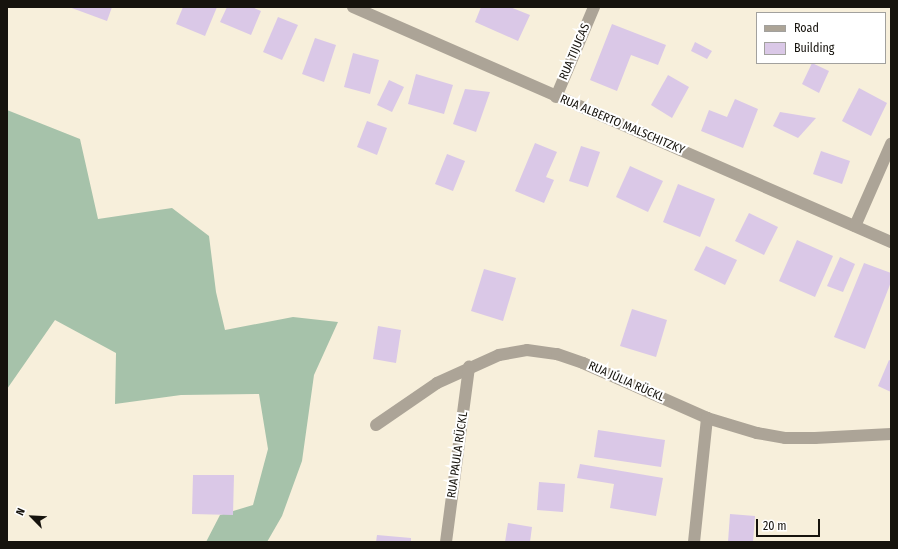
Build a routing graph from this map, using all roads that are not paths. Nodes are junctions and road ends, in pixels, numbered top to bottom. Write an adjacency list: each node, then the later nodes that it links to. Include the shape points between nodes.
1 (353, 7): 3 (street, RUA ALBERTO MALSCHITZKY)
2 (594, 7): 3 (street, RUA TIJUCAS)
3 (556, 96): 5 (street, RUA ALBERTO MALSCHITZKY)
4 (891, 144): 5 (street)
5 (855, 226): 6 (street, RUA ALBERTO MALSCHITZKY)
6 (891, 242)
7 (469, 367): 8 (street, RUA JÚLIA RÜCKL, via 499,355 526,350 557,354); 9 (street, RUA JÚLIA RÜCKL, via 438,383); 11 (street, RUA PAULA RÜCKL)
8 (707, 418): 10 (street, RUA JÚLIA RÜCKL, via 785,438); 12 (street)
9 (376, 425)
10 (891, 434)
11 (446, 542)
12 (694, 542)

